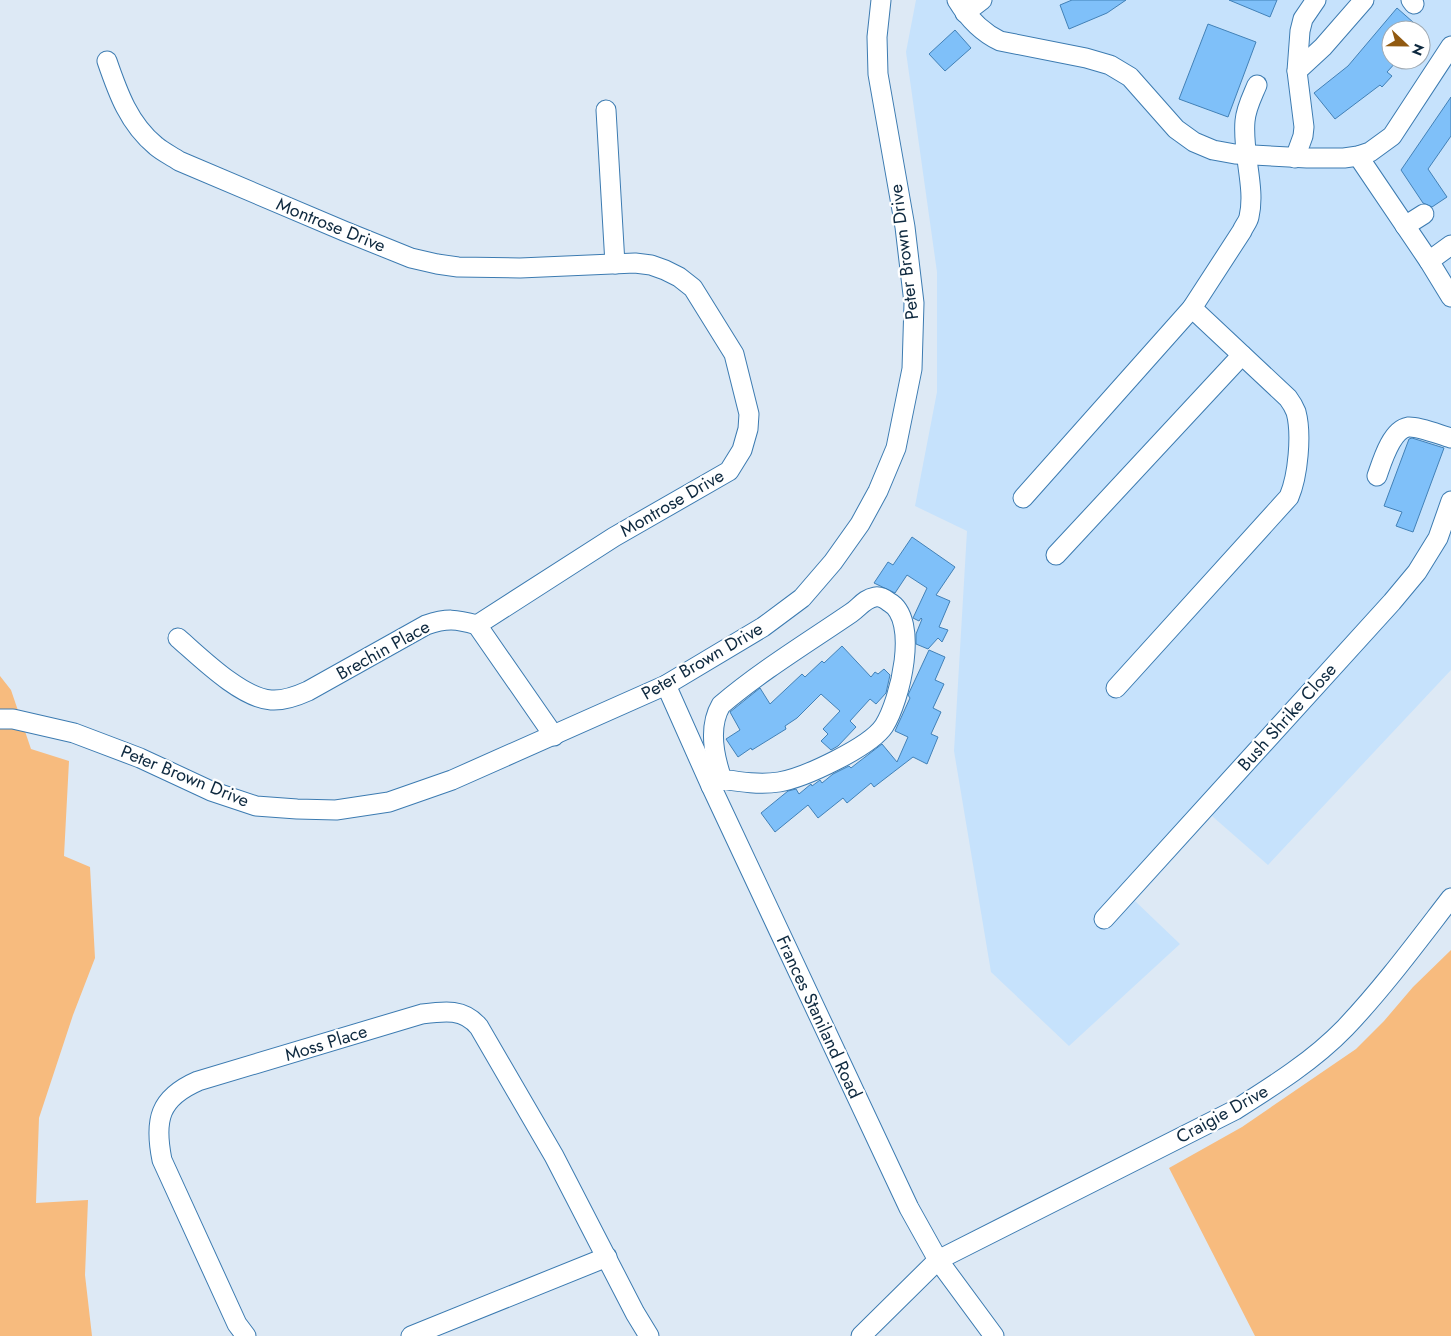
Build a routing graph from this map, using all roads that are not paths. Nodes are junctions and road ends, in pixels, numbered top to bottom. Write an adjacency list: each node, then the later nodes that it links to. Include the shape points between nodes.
1 (881, 0): 29 (street, Peter Brown Drive, via 878,74 905,227 914,303 912,369 896,448 860,524 802,598 764,627)
2 (982, 0): 5 (street)
3 (1316, 0): 8 (street, via 1303,18)
4 (1364, 0): 8 (street)
5 (961, 6): 11 (street, via 981,30 1000,41 1110,65 1130,77 1176,129 1194,142 1213,150)
6 (1451, 46): 12 (street, via 1392,136 1370,152)
7 (107, 61): 18 (street, Montrose Drive, via 121,101 139,129 156,146 179,161 411,258 458,267)
8 (1297, 71): 13 (street, via 1304,127)
9 (1257, 85): 11 (street, via 1247,108)
10 (606, 110): 18 (street)
11 (1245, 155): 13 (street); 20 (street, via 1252,196 1249,218)
12 (1358, 156): 13 (street); 15 (street)
13 (1295, 158)
14 (1424, 214): 15 (street)
15 (1405, 226): 17 (street)
16 (1451, 245): 17 (street)
17 (1429, 261): 19 (street)
18 (615, 264): 27 (street, Montrose Drive, via 651,265 679,277 693,288 734,354 749,414 742,450 729,471 614,537)
19 (1451, 297)
20 (1192, 308): 21 (street); 24 (street)
21 (1242, 355): 26 (street); 30 (street, via 1288,398 1295,409 1299,435 1294,486 1289,497)
22 (1451, 438): 23 (street, via 1415,428 1403,429 1385,452)
23 (1377, 476)
24 (1023, 498)
25 (1451, 501): 35 (street, Bush Shrike Close, via 1438,538 1417,572)
26 (1056, 555)
27 (476, 625): 28 (street, Brechin Place, via 452,619 426,625 308,691 271,700 257,697 230,682); 32 (street)
28 (178, 638)
29 (666, 685): 32 (street, Peter Brown Drive); 33 (street, Frances Staniland Road)
30 (1116, 688)
31 (0, 719): 32 (street, Peter Brown Drive, via 74,733 140,758 211,791 256,806 297,809 336,810 389,802 452,780)
32 (554, 736)
33 (716, 783): 33 (street, via 714,719 721,705 868,599 878,596 899,609 905,643 904,664 896,702 884,726 873,737 810,772 779,782); 37 (street, Frances Staniland Road, via 909,1208)
34 (1451, 898): 37 (street, Craigie Drive, via 1344,1029 1270,1088 1235,1110)
35 (1104, 919)
36 (607, 1257): 38 (street, Moss Place, via 480,1027 473,1019 457,1012 445,1010 422,1014 198,1081 173,1095 159,1119 157,1138 162,1160 237,1324); 39 (street); 40 (street, Moss Place)
37 (938, 1260): 41 (street, Craigie Drive); 42 (street, Frances Staniland Road)
38 (246, 1336)
39 (411, 1336)
40 (649, 1336)
41 (860, 1336)
42 (994, 1336)

